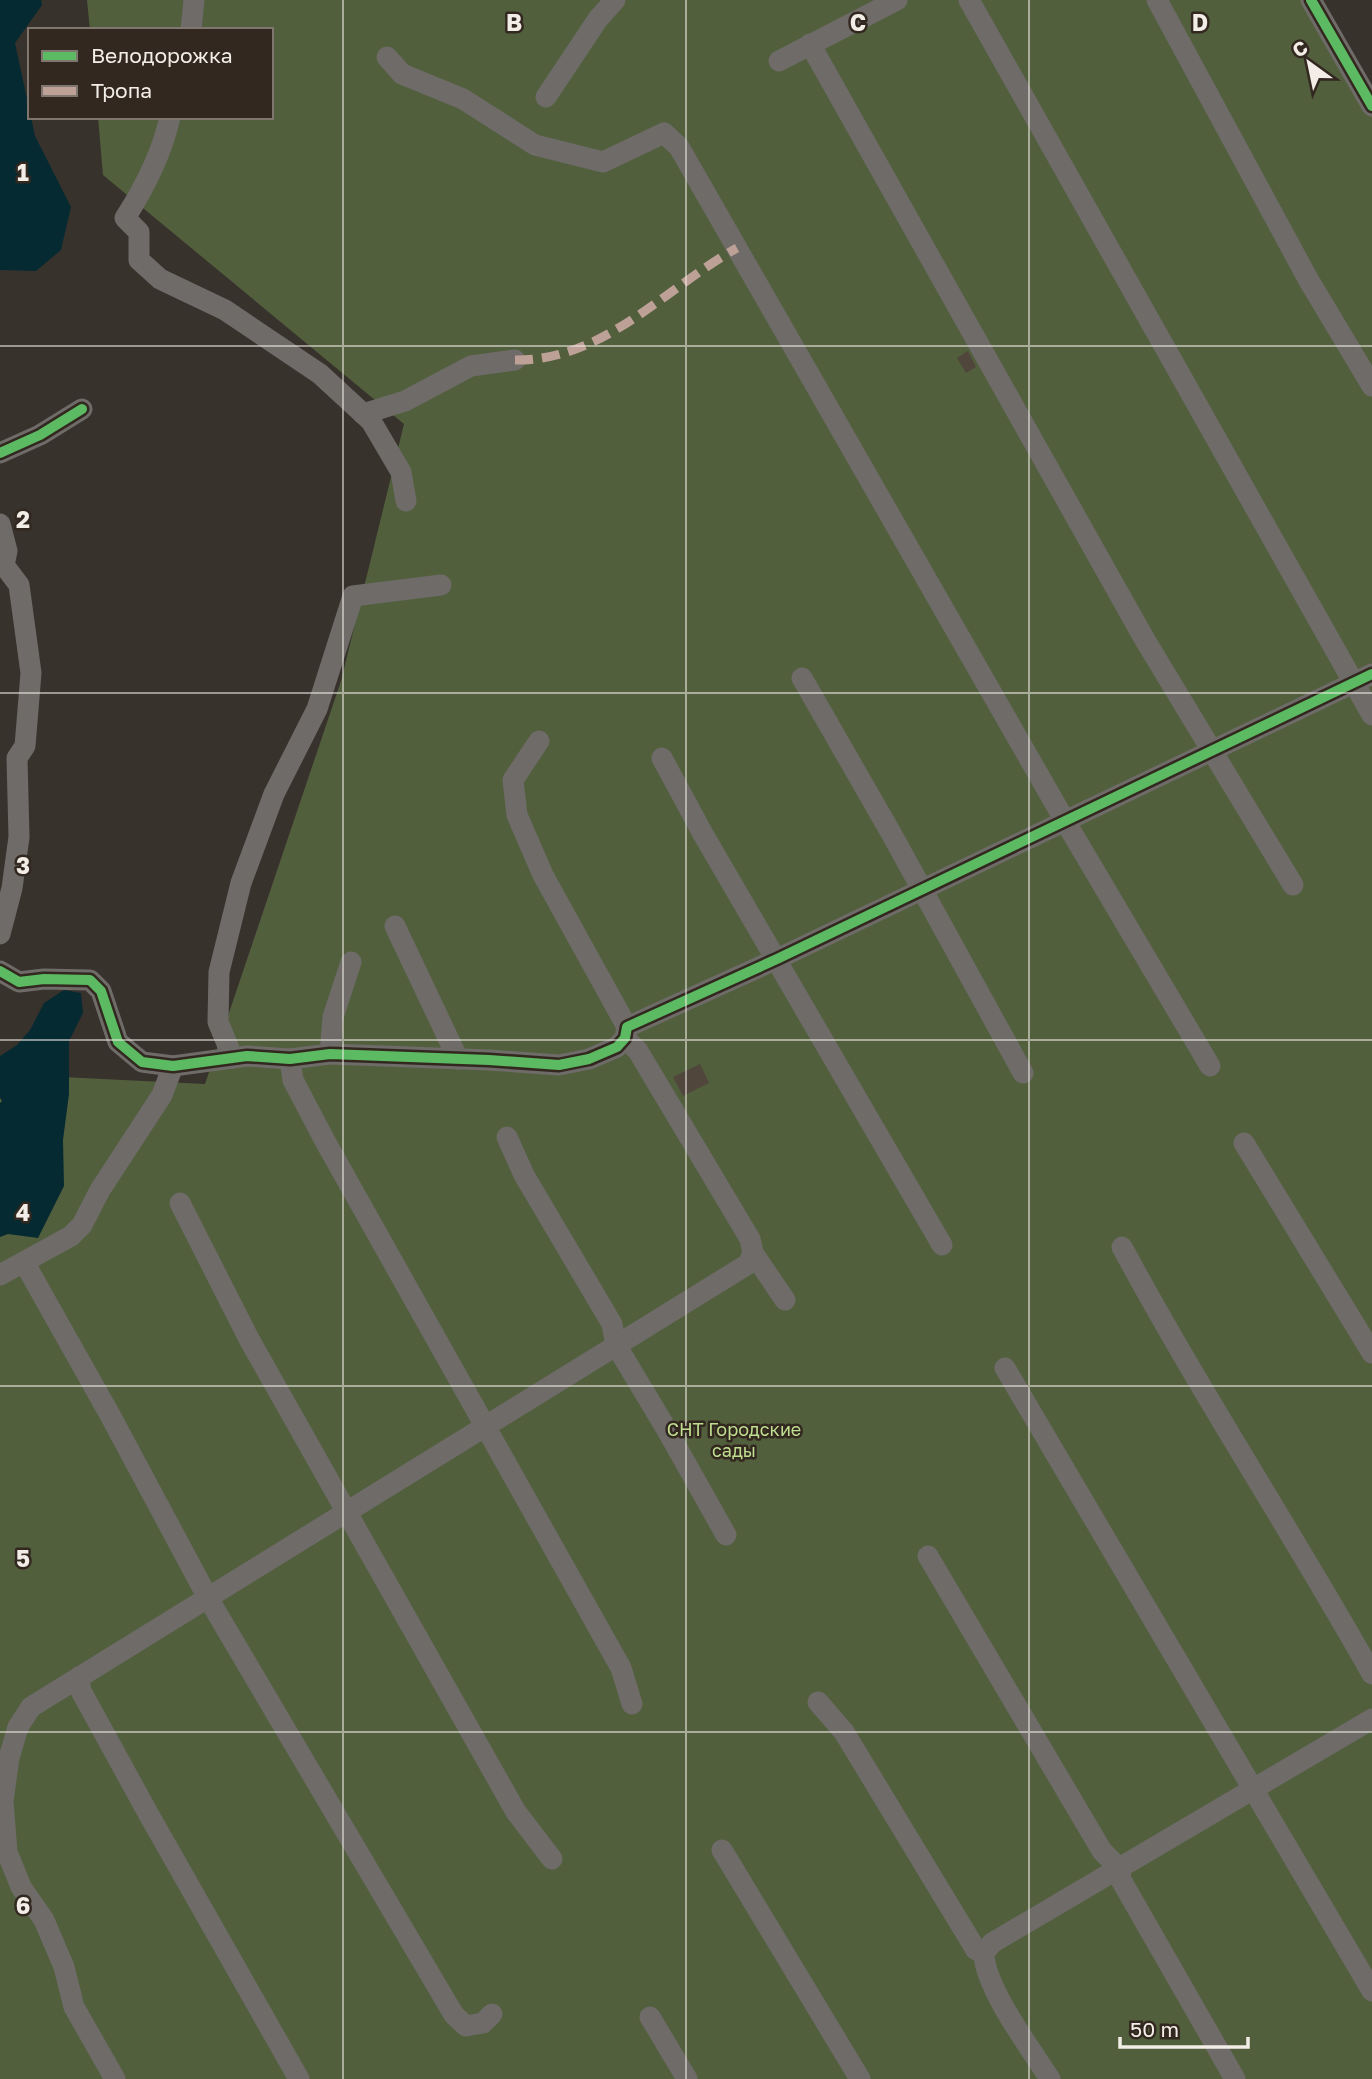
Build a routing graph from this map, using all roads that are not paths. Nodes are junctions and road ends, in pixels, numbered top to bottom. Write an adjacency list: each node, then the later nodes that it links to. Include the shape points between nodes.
1 (194, 0): 8 (street)
2 (615, 0): 12 (street)
3 (897, 0): 7 (street)
4 (970, 0): 25 (street, via 1092,220)
5 (1157, 0): 16 (street, via 1308,279)
6 (1311, 0): 13 (street)
7 (860, 8): 9 (street)
8 (191, 28)
9 (810, 44): 11 (street); 28 (street, via 1145,640)
10 (387, 57): 31 (street, via 402,74 463,99 534,145 603,162 664,134 679,147)
11 (779, 61)
12 (546, 97)
13 (1372, 106)
14 (170, 119): 18 (street, via 143,191 125,218 139,232 139,260 160,279 268,337 320,374)
15 (515, 360): 18 (street, via 471,366 405,401)
16 (1372, 386)
17 (82, 409): 19 (street)
18 (363, 414): 20 (street, via 401,472)
19 (0, 453)
20 (406, 501)
21 (0, 524): 22 (street, via 7,551)
22 (2, 566): 29 (street, via 19,585 31,673 25,746)
23 (442, 586): 41 (street, via 353,596 317,709 274,794 238,896 219,972 218,1022)
24 (802, 678): 33 (street)
25 (1364, 678): 26 (street); 28 (street)
26 (1372, 715)
27 (539, 741): 39 (street, via 513,780 517,815 543,875)
28 (1213, 751): 31 (street); 32 (street)
29 (8, 757): 35 (street, via 19,837)
30 (662, 758): 36 (street)
31 (1065, 821): 33 (street); 45 (street)
32 (1293, 885)
33 (921, 888): 36 (street); 46 (street)
34 (395, 926): 43 (street)
35 (0, 934)
36 (777, 959): 39 (street); 50 (street)
37 (351, 962): 40 (street, via 333,1017)
38 (0, 971): 44 (street, via 19,982 90,980 101,990 118,1042 142,1062)
39 (626, 1032): 43 (street, via 617,1047 559,1065); 52 (street, via 750,1239)
40 (330, 1054): 42 (street); 43 (street)
41 (233, 1058): 42 (street); 44 (street)
42 (290, 1059): 59 (street, via 299,1092)
43 (458, 1059)
44 (173, 1066): 53 (street, via 162,1095 82,1225)
45 (1210, 1066)
46 (1023, 1073)
47 (507, 1137): 56 (street, via 524,1175 612,1324)
48 (1244, 1143): 57 (street)
49 (180, 1203): 60 (street, via 249,1339)
50 (942, 1245)
51 (1122, 1247): 64 (street, via 1163,1324)
52 (753, 1253): 55 (street); 56 (street, via 748,1264)
53 (24, 1262): 54 (street); 63 (street)
54 (0, 1275)
55 (785, 1300)
56 (615, 1345): 59 (street); 61 (street)
57 (1372, 1353)
58 (1005, 1368): 69 (street)
59 (484, 1427): 60 (street); 67 (street, via 621,1668)
60 (346, 1512): 63 (street); 71 (street, via 516,1812)
61 (726, 1535)
62 (928, 1556): 72 (street, via 1102,1851)
63 (208, 1598): 65 (street); 75 (street, via 454,2015 466,2026 483,2023)
64 (1372, 1674)
65 (79, 1676): 77 (street, via 31,1707 18,1727 3,1801 7,1852 64,1966 74,2007); 78 (street, via 82,1691 149,1815)
66 (818, 1702): 73 (street, via 844,1732 976,1950)
67 (632, 1704)
68 (1372, 1719): 69 (street)
69 (1252, 1789): 72 (street); 74 (street)
70 (722, 1850): 80 (street)
71 (552, 1859)
72 (1120, 1869): 73 (street, via 992,1943); 82 (street, via 1121,1880)
73 (984, 1953): 81 (street, via 1000,1997)
74 (1372, 1991)
75 (492, 2014)
76 (650, 2017): 79 (street)
77 (115, 2079)
78 (299, 2079)
79 (687, 2079)
80 (860, 2079)
81 (1049, 2079)
82 (1235, 2079)

